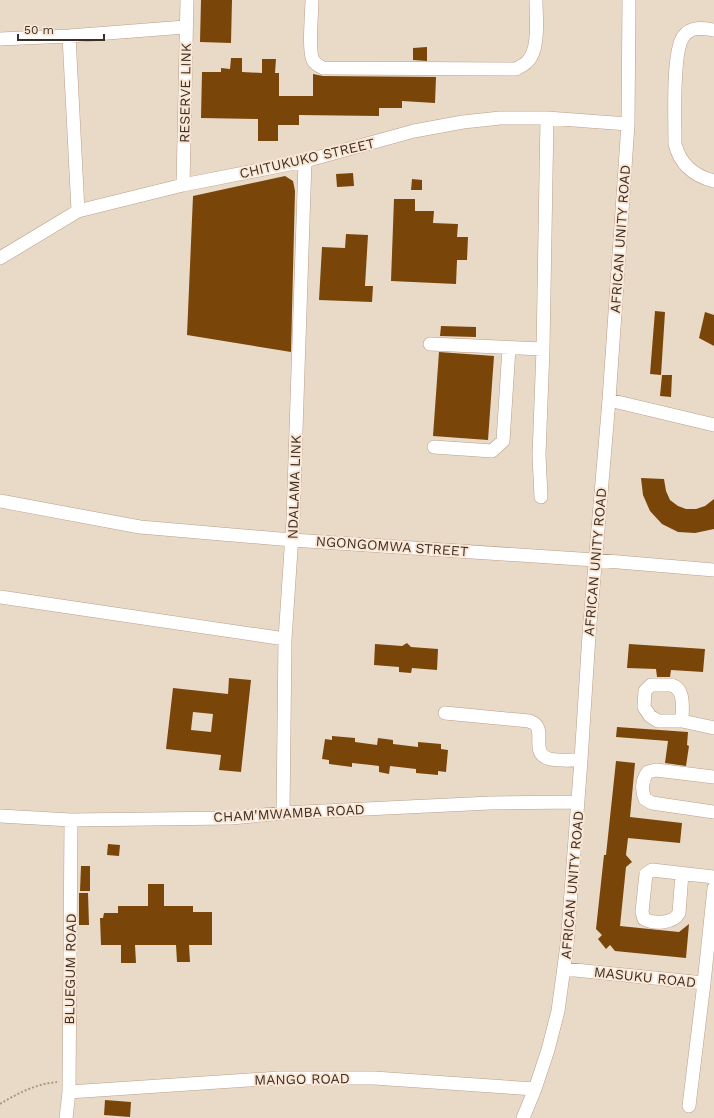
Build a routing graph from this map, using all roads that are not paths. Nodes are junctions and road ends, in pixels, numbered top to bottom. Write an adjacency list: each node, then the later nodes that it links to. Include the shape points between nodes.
1 (187, 0): 5 (street, RESERVE LINK)
2 (312, 0): 3 (street, via 312,59 322,68 508,69 516,69 527,63 533,53)
3 (536, 0)
4 (629, 0): 10 (street, AFRICAN UNITY ROAD)
5 (185, 27): 7 (street); 13 (street, RESERVE LINK)
6 (714, 30): 12 (street, via 692,30 683,36 679,47 676,61 675,144 678,155 685,165)
7 (69, 36): 8 (street); 14 (street)
8 (0, 39)
9 (547, 118): 10 (street, CHITUKUKO STREET); 11 (street, CHITUKUKO STREET, via 500,118 463,122 421,130); 18 (street)
10 (628, 124): 19 (street, AFRICAN UNITY ROAD)
11 (305, 161): 13 (street, CHITUKUKO STREET); 24 (street, NDALAMA LINK)
12 (714, 181)
13 (183, 185): 14 (street, CHITUKUKO STREET)
14 (78, 211): 15 (street, CHITUKUKO STREET)
15 (0, 258)
16 (430, 344): 17 (street)
17 (508, 348): 18 (street); 21 (street, via 503,441 492,451)
18 (543, 349): 22 (street)
19 (609, 400): 20 (street); 25 (street, AFRICAN UNITY ROAD)
20 (714, 425)
21 (434, 447)
22 (540, 497)
23 (0, 502): 24 (street, NGONGOMWA STREET, via 140,527)
24 (292, 540): 25 (street, NGONGOMWA STREET); 28 (street, NDALAMA LINK)
25 (595, 560): 26 (street, NGONGOMWA STREET); 32 (street, AFRICAN UNITY ROAD)
26 (714, 570)
27 (0, 597): 28 (street)
28 (285, 639): 36 (street, NDALAMA LINK)
29 (445, 713): 32 (street, via 530,721 538,729 539,751 543,756 549,759)
30 (682, 721): 31 (street)
31 (714, 728)
32 (581, 760): 34 (street, AFRICAN UNITY ROAD)
33 (714, 777): 35 (street, via 656,770 648,772 644,777 642,793 645,799 652,803)
34 (578, 802): 36 (street, CHAM'MWAMBA ROAD, via 490,803); 43 (street, AFRICAN UNITY ROAD)
35 (714, 812)
36 (283, 813): 38 (street, CHAM'MWAMBA ROAD, via 231,818)
37 (0, 816): 38 (street, CHAM'MWAMBA ROAD)
38 (71, 820): 45 (street, BLUEGUM ROAD)
39 (682, 873): 40 (street)
40 (714, 877)
41 (714, 888): 42 (street, MASUKU ROAD)
42 (711, 944): 44 (street, MASUKU ROAD)
43 (565, 969): 44 (street, MASUKU ROAD); 46 (street, AFRICAN UNITY ROAD, via 558,1011)
44 (704, 983): 47 (street)
45 (69, 1086): 46 (street, MANGO ROAD, via 278,1078 374,1078); 48 (street, BLUEGUM ROAD)
46 (535, 1089): 49 (street, AFRICAN UNITY ROAD)
47 (689, 1106)
48 (66, 1118)
49 (523, 1118)

